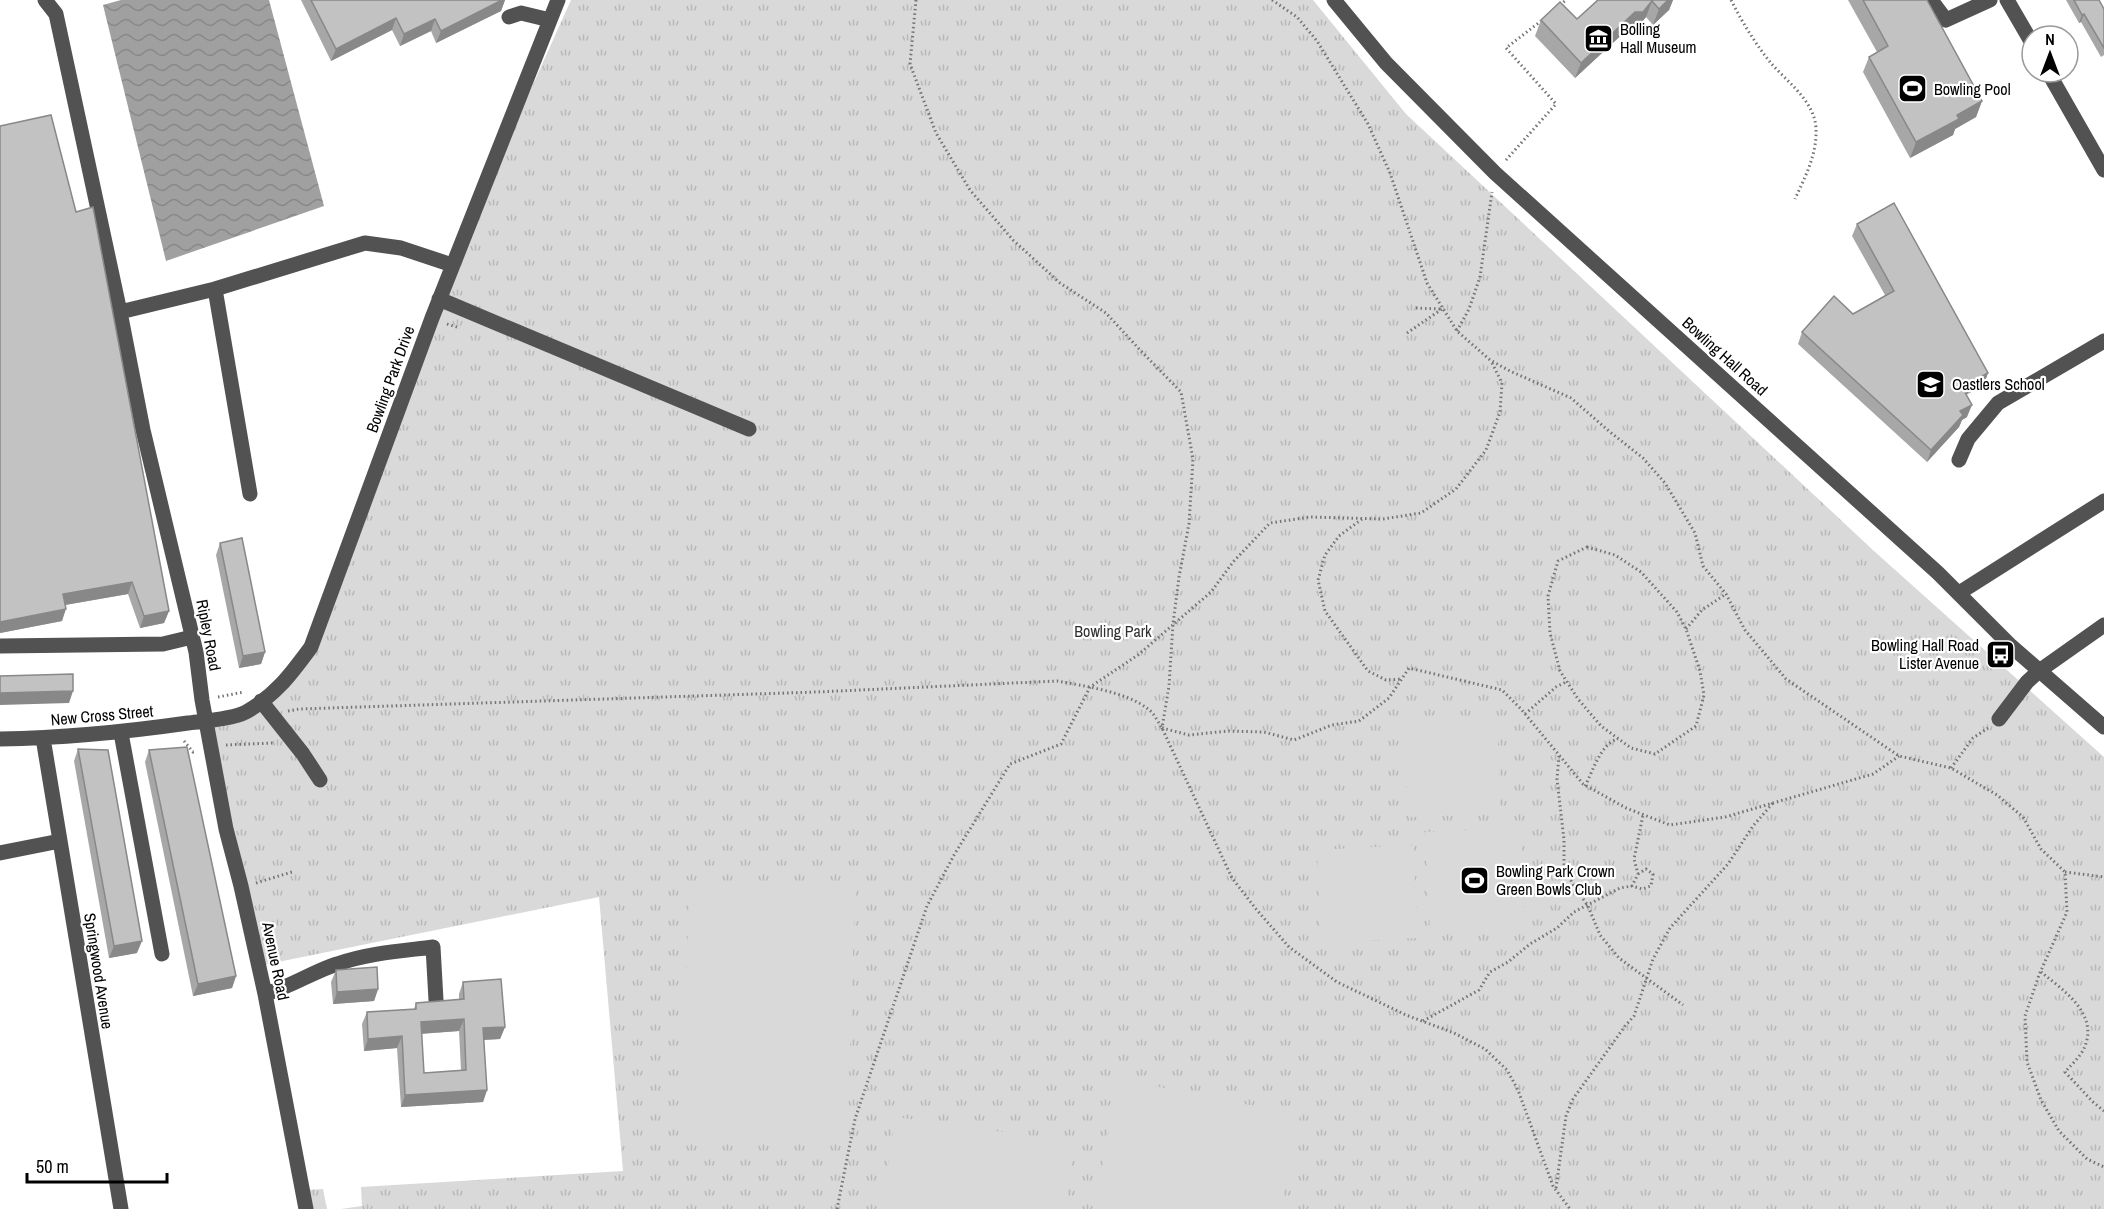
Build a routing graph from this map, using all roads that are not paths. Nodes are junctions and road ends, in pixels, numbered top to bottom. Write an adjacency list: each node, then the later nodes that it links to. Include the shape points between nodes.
1 (45, 0): 15 (street, Ripley Road, via 56,14)
2 (558, 0): 8 (street, Bowling Park Drive)
3 (1334, 0): 21 (street, Bowling Hall Road, via 1386,63 1495,173)
4 (1931, 0): 5 (street, via 1946,20)
5 (1990, 0)
6 (2007, 0): 9 (street)
7 (509, 17): 8 (street, via 521,13)
8 (550, 21): 12 (street, Bowling Park Drive)
9 (2021, 24)
10 (2055, 84): 11 (street)
11 (2104, 170)
12 (453, 265): 13 (street, via 401,248 365,243); 14 (street, Bowling Park Drive)
13 (215, 289): 15 (street); 19 (street)
14 (439, 299): 17 (street); 26 (street, Bowling Park Drive, via 311,648 281,687)
15 (120, 312): 23 (street, Ripley Road, via 143,430)
16 (2104, 341): 18 (street, via 1998,403 1968,439)
17 (749, 429)
18 (1959, 460)
19 (250, 494)
20 (2104, 501): 21 (street)
21 (1959, 593): 25 (street, Bowling Hall Road)
22 (2104, 625): 25 (street)
23 (192, 637): 24 (street, via 163,644); 28 (street, Ripley Road)
24 (0, 646)
25 (2039, 671): 27 (street); 29 (street, Bowling Hall Road)
26 (261, 701): 28 (street, Bowling Park Drive, via 244,713); 33 (street)
27 (1999, 719)
28 (206, 721): 30 (street, New Cross Street); 37 (street, Avenue Road, via 226,829)
29 (2104, 727)
30 (121, 733): 31 (street, New Cross Street); 36 (street)
31 (43, 738): 32 (street, New Cross Street); 34 (street, Springwood Avenue)
32 (0, 739)
33 (320, 780)
34 (60, 840): 35 (street); 39 (street, Springwood Avenue)
35 (0, 853)
36 (162, 954)
37 (265, 994): 38 (street, via 336,964 369,955 433,947); 40 (street, Avenue Road)
38 (436, 1000)
39 (121, 1209)
40 (306, 1209)

